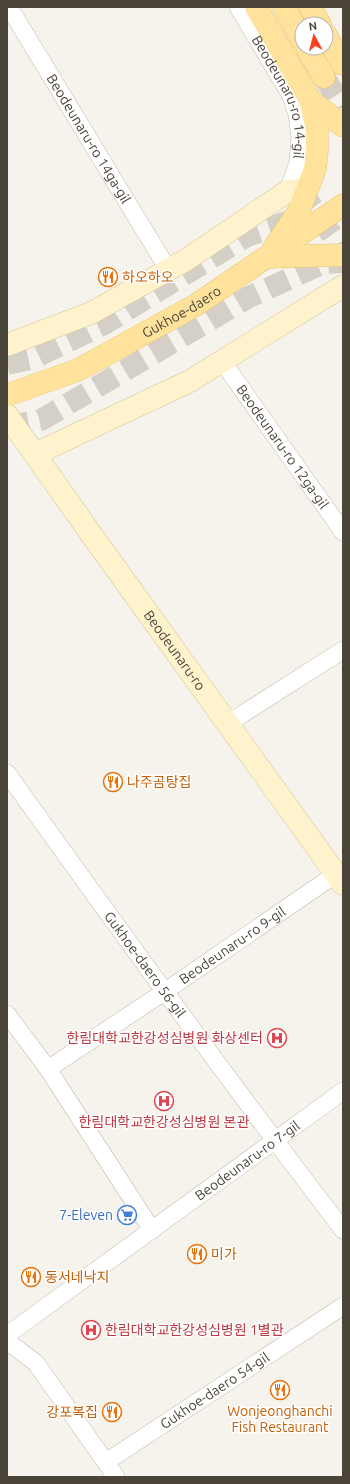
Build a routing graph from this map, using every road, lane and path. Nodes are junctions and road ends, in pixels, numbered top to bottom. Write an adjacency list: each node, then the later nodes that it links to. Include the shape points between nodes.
1 (9, 7): 18 (street, Beodeunaru-ro 14ga-gil)
2 (238, 7): 14 (street, Beodeunaru-ro 14-gil, via 291,96 297,114 300,136)
3 (256, 7): 12 (main road)
4 (284, 7): 7 (main road)
5 (310, 7): 6 (main road)
6 (315, 16)
7 (294, 25)
8 (334, 50): 10 (main road)
9 (312, 56): 11 (main road)
10 (342, 64)
11 (324, 77)
12 (310, 100): 13 (main road); 17 (main road, via 317,129 315,169 299,211)
13 (343, 126)
14 (294, 190): 18 (main road)
15 (343, 205): 17 (main road, Gukhoe-daero)
16 (343, 255): 17 (main road)
17 (268, 257): 22 (main road, Gukhoe-daero, via 196,305 78,370)
18 (169, 271): 20 (main road, via 91,313)
19 (343, 286): 21 (main road)
20 (7, 345)
21 (222, 361): 24 (main road, via 190,381); 25 (street, Beodeunaru-ro 12ga-gil)
22 (7, 396)
23 (7, 415): 24 (main road, Beodeunaru-ro)
24 (35, 454): 27 (main road, Beodeunaru-ro)
25 (343, 532)
26 (343, 650): 27 (street)
27 (227, 724): 29 (main road, Beodeunaru-ro)
28 (7, 773): 30 (street, Gukhoe-daero 56-gil)
29 (339, 879): 30 (street, Beodeunaru-ro 9-gil)
30 (164, 992): 32 (street, Beodeunaru-ro 9-gil); 34 (street, Gukhoe-daero 56-gil)
31 (7, 1014): 32 (street)
32 (48, 1069): 35 (street)
33 (343, 1091): 34 (street, Beodeunaru-ro 7-gil)
34 (274, 1141): 35 (street, Beodeunaru-ro 7-gil); 36 (street, Gukhoe-daero 56-gil)
35 (152, 1230): 38 (street, Beodeunaru-ro 7-gil)
36 (343, 1230)
37 (343, 1306): 40 (street, Gukhoe-daero 54-gil)
38 (7, 1335)
39 (7, 1342): 40 (street, via 36,1363)
40 (106, 1462): 41 (street)
41 (116, 1477)

